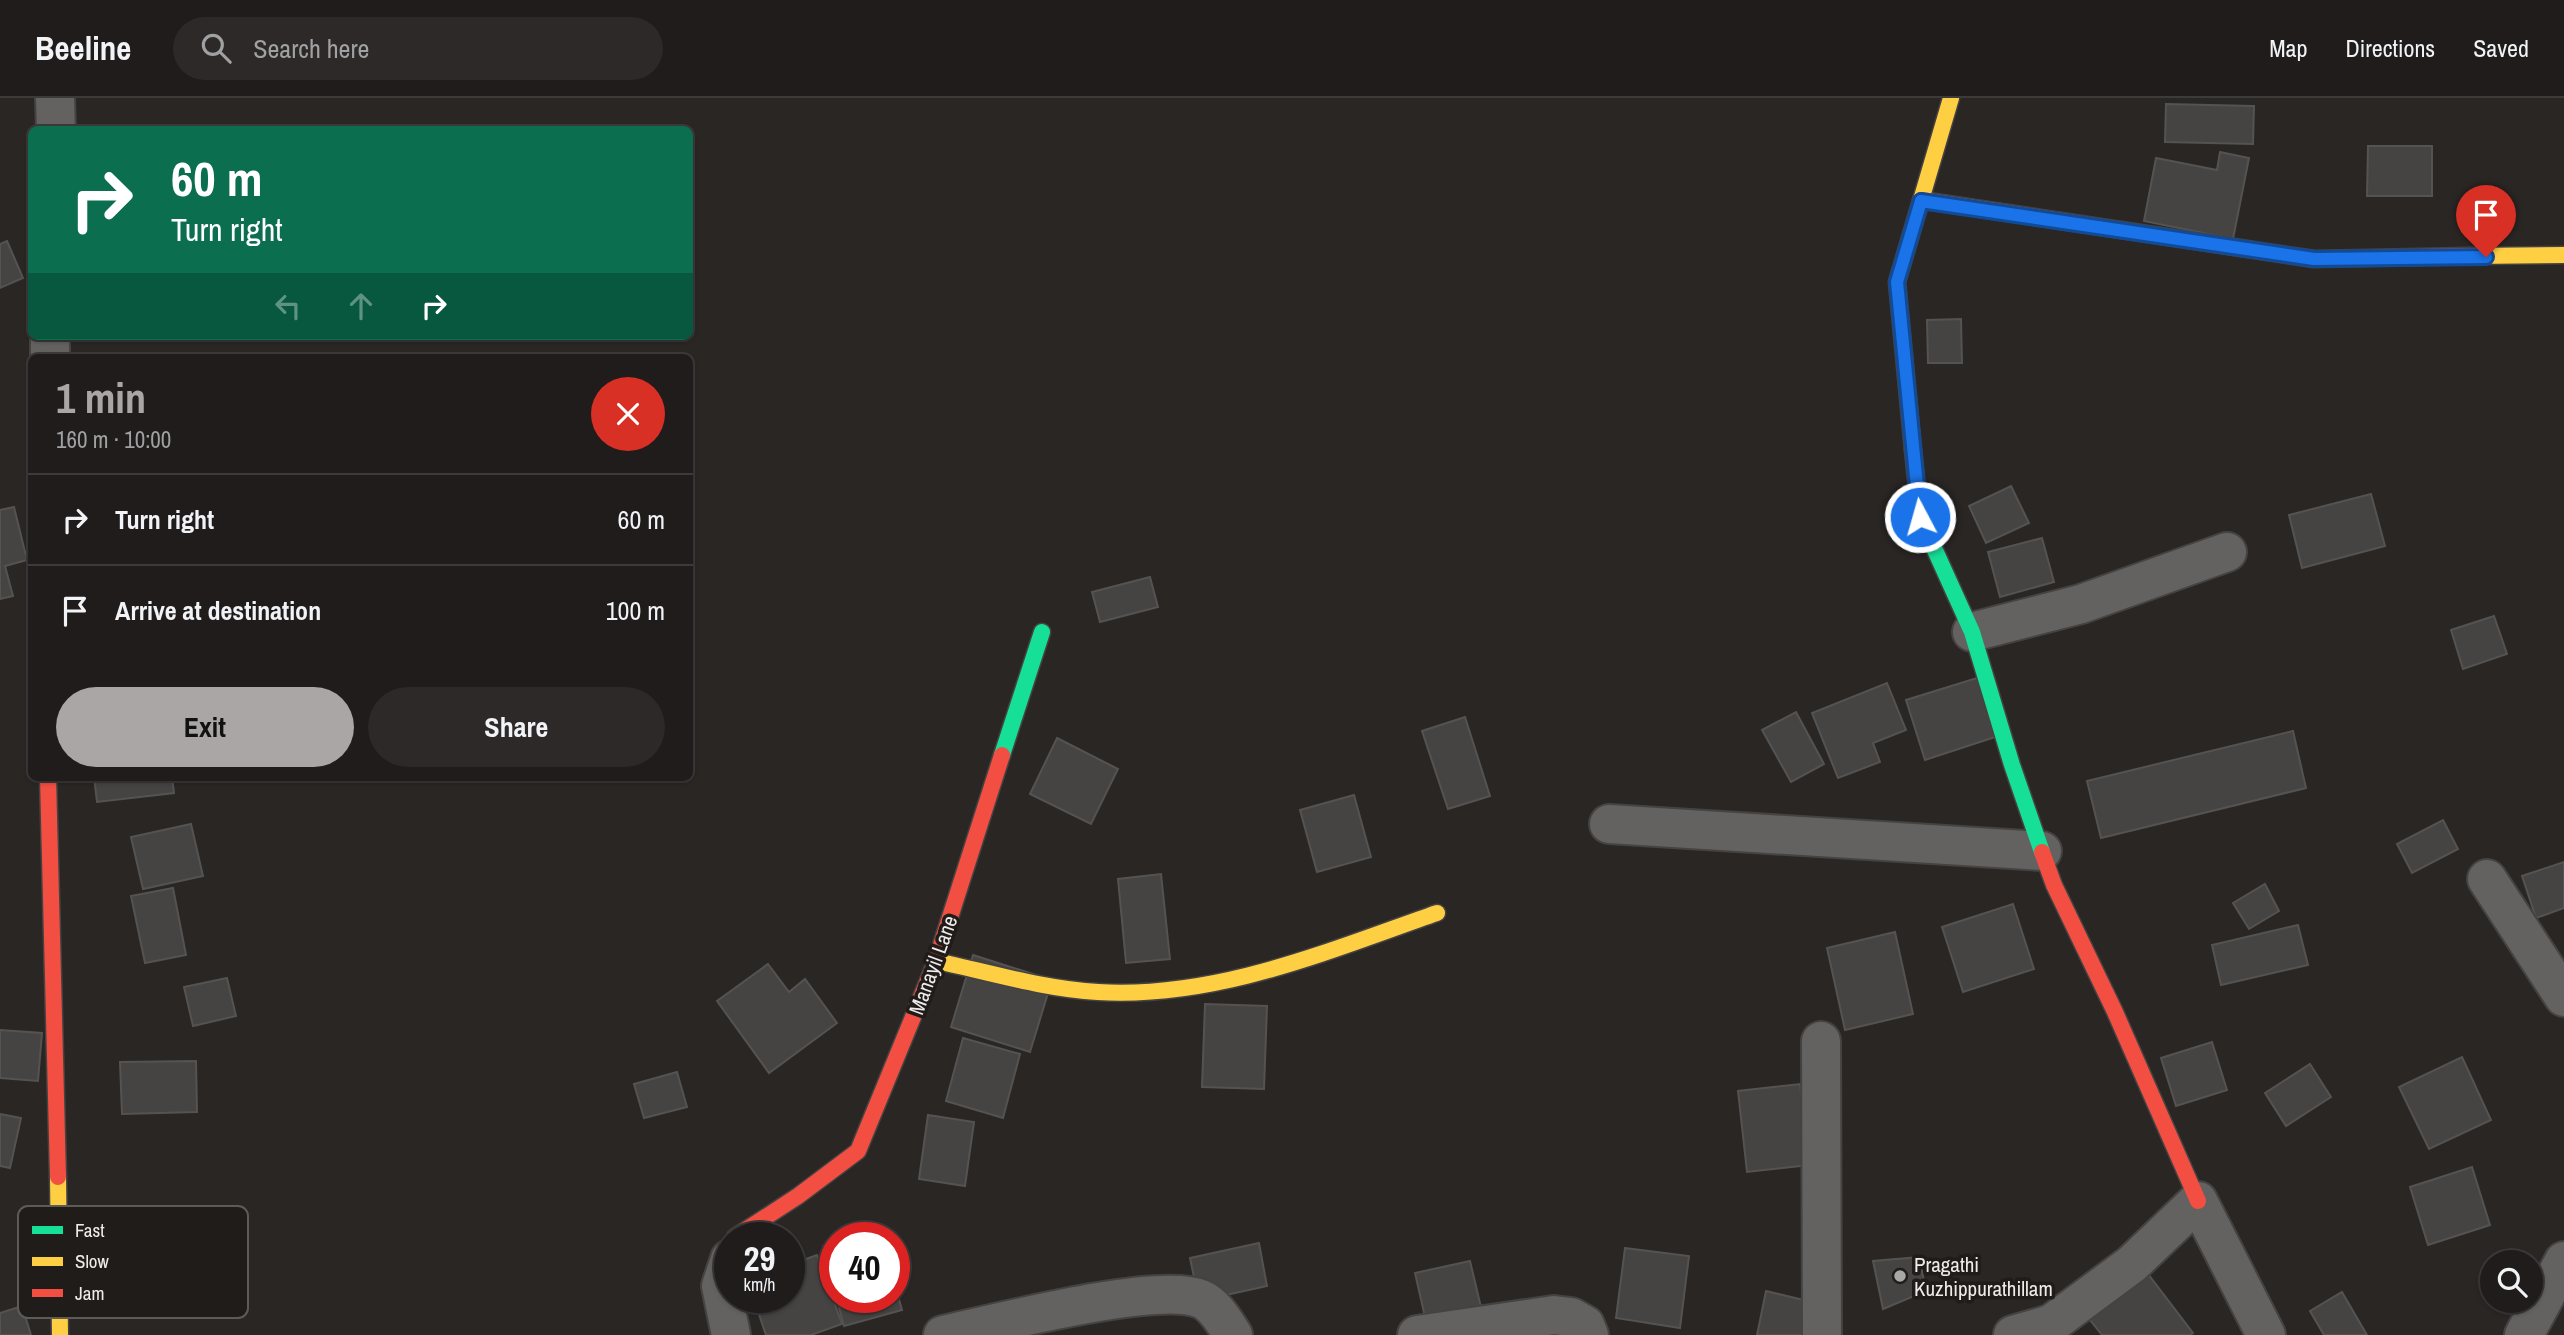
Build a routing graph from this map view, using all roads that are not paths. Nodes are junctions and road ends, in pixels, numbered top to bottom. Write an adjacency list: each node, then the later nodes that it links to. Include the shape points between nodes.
1 (55, 98): 3 (street)
2 (1951, 98): 4 (street)
3 (56, 126)
4 (1921, 201): 5 (street, via 2314,259); 8 (street, via 1897,282 1920,517)
5 (2564, 255)
6 (2227, 552): 8 (street, via 2081,604)
7 (1042, 632): 14 (street, Manayil Lane)
8 (1972, 632): 11 (street)
9 (48, 781): 18 (street)
10 (1609, 824): 11 (street)
11 (2042, 851): 17 (street)
12 (2487, 878): 15 (street)
13 (1437, 914): 14 (street, via 1234,982 1196,986 1121,993 1083,991)
14 (936, 961): 19 (street, Manayil Lane, via 858,1151)
15 (2564, 997)
16 (1821, 1041): 27 (street)
17 (2197, 1201): 28 (street, via 2132,1264 2051,1324); 29 (street)
18 (59, 1206)
19 (758, 1222)
20 (2564, 1261): 30 (street)
21 (727, 1313): 22 (street)
22 (731, 1335)
23 (943, 1335): 24 (street, via 1107,1300 1180,1295 1202,1299)
24 (1233, 1335)
25 (1417, 1335): 26 (street, via 1554,1315 1571,1317 1585,1325)
26 (1589, 1335)
27 (1822, 1335)
28 (2013, 1335)
29 (2266, 1335)
30 (2524, 1335)

